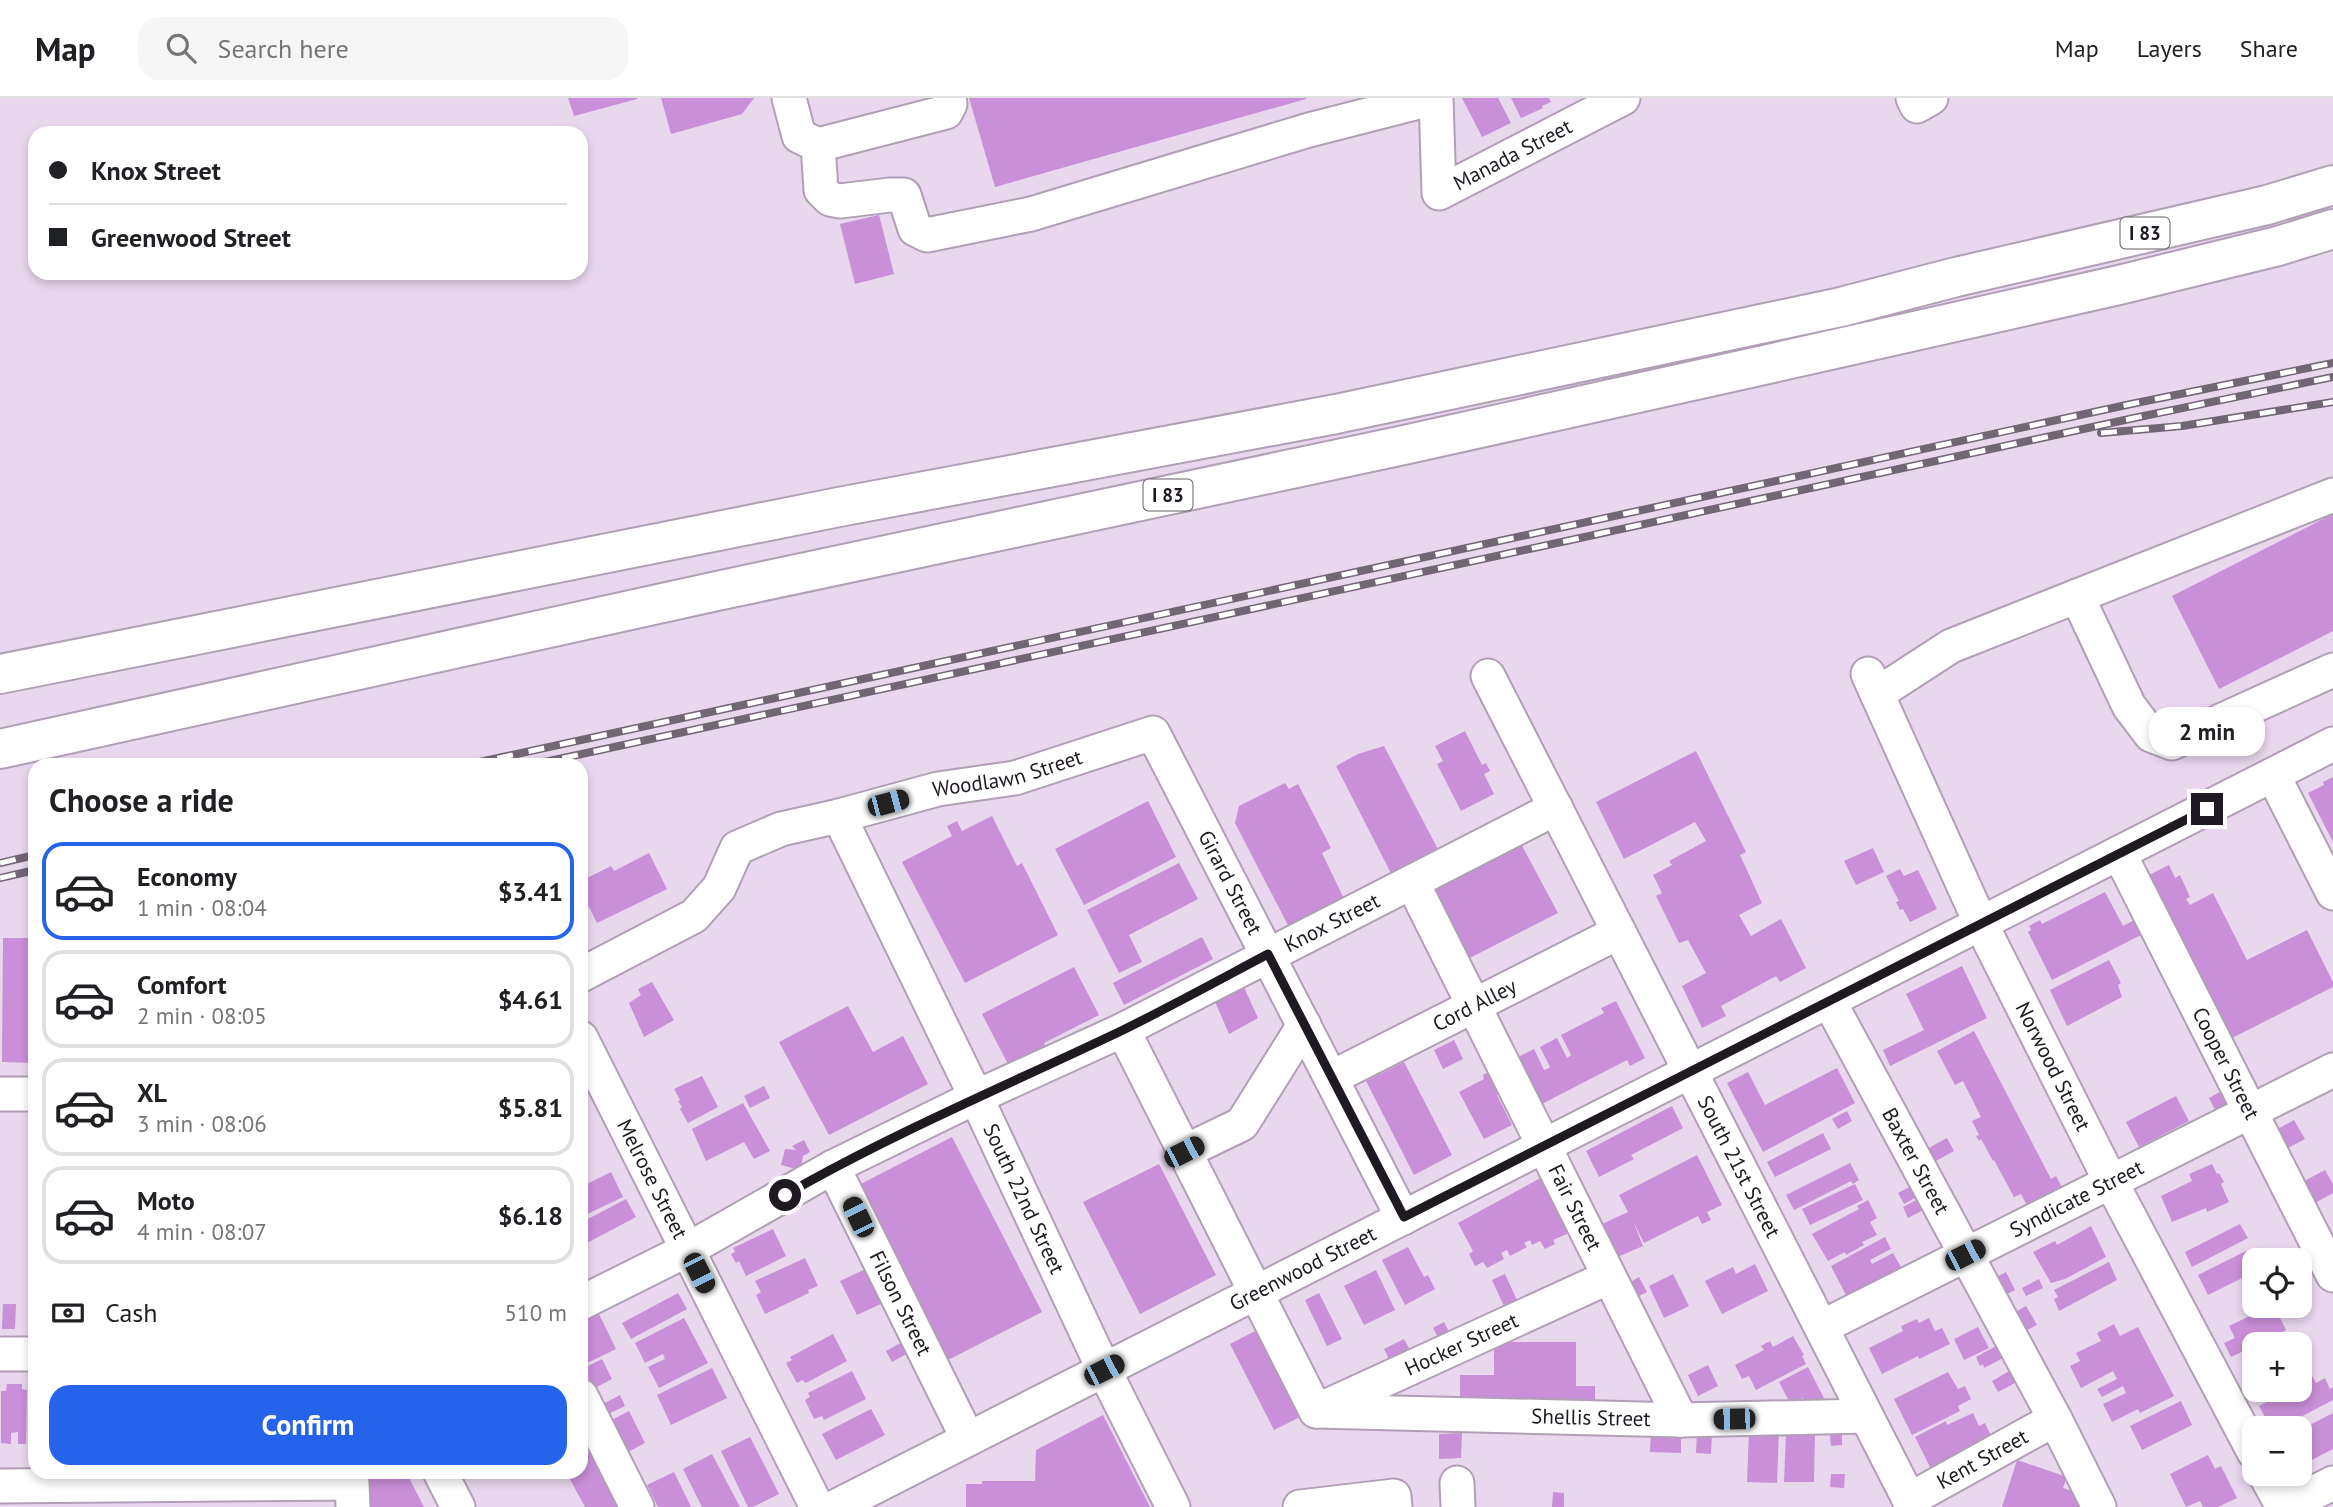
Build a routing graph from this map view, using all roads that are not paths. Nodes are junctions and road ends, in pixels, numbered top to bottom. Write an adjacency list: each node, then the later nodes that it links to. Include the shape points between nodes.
1 (789, 98): 5 (street, via 799,136)
2 (949, 98): 5 (street, via 946,112)
3 (1435, 98): 4 (street, Manada Street, via 1439,193); 5 (street, via 1309,130 1031,214 927,235 915,229 904,195 830,199 821,190)
4 (1623, 98)
5 (818, 145)
6 (2333, 184): 11 (highway, I 83, via 2267,205 1841,307 1350,412 839,507)
7 (2333, 229): 15 (highway, I 83, via 2146,279 1751,368)
8 (2333, 495): 9 (street)
9 (2077, 596): 10 (street, via 2129,706 2151,735 2172,743); 22 (street, Norwood Street, via 1951,646 1872,684)
10 (2333, 670)
11 (0, 674)
12 (1488, 676): 17 (street, South 21st Street)
13 (1153, 733): 18 (street, Woodlawn Street, via 1015,778 938,789); 24 (street, Girard Street)
14 (2333, 744): 16 (street, Greenwood Street)
15 (0, 749)
16 (2273, 775): 19 (street, Greenwood Street); 21 (street)
17 (1556, 808): 20 (street, Knox Street); 23 (street, South 21st Street)
18 (839, 816): 25 (street, Woodlawn Street, via 781,829 737,848 719,888 694,916); 36 (street, South 22nd Street)
19 (2119, 853): 22 (street, Greenwood Street); 37 (street, Cooper Street)
20 (1412, 882): 24 (street, Knox Street); 27 (street, Fair Street)
21 (2333, 893)
22 (1981, 923): 26 (street, Greenwood Street); 41 (street, Norwood Street)
23 (1619, 932): 27 (street, Cord Alley); 32 (street, South 21st Street)
24 (1268, 954): 28 (street, Girard Street); 29 (street, Knox Street)
25 (588, 971)
26 (1829, 1001): 32 (street, Greenwood Street); 44 (street, Baxter Street)
27 (1473, 1007): 33 (street, Cord Alley); 38 (street, Fair Street)
28 (1304, 1026): 33 (street, Girard Street); 39 (street, via 1242,1124)
29 (1123, 1030): 36 (street, Knox Street); 39 (street)
30 (588, 1052): 43 (street, Melrose Street)
31 (2333, 1070): 37 (street, Syndicate Street)
32 (1691, 1072): 38 (street, Greenwood Street); 49 (street, South 21st Street)
33 (1331, 1078): 42 (street, Girard Street)
34 (0, 1094): 35 (street)
35 (28, 1094)
36 (976, 1097): 40 (street, Knox Street); 52 (street, South 22nd Street)
37 (2249, 1112): 41 (street, Syndicate Street); 45 (street, Cooper Street)
38 (1544, 1146): 42 (street, Greenwood Street); 46 (street, Fair Street)
39 (1184, 1152): 47 (street)
40 (833, 1167): 43 (street, Knox Street); 59 (street, Filson Street)
41 (2111, 1182): 44 (street, Syndicate Street); 58 (street, Norwood Street)
42 (1404, 1217): 47 (street, Greenwood Street)
43 (687, 1250): 48 (street, Knox Street); 68 (street, Melrose Street)
44 (1965, 1255): 49 (street, Syndicate Street); 56 (street, Baxter Street)
45 (2333, 1275)
46 (1609, 1277): 54 (street, Hocker Street); 57 (street, Fair Street)
47 (1256, 1293): 52 (street, Greenwood Street); 54 (street)
48 (588, 1300)
49 (1822, 1327): 55 (street, South 21st Street)
50 (0, 1354): 51 (street)
51 (28, 1354)
52 (1104, 1370): 59 (street, Greenwood Street); 70 (street, South 22nd Street)
53 (588, 1410): 67 (street)
54 (1316, 1411): 57 (street, Shellis Street)
55 (1866, 1416): 57 (street, Shellis Street); 65 (street, South 21st Street)
56 (2054, 1419): 65 (street, Kent Street); 73 (street, Baxter Street)
57 (1681, 1420)
58 (2242, 1429)
59 (968, 1439): 69 (street, Greenwood Street)
60 (444, 1479): 66 (street)
61 (2333, 1483): 74 (street)
62 (0, 1486): 64 (street)
63 (2273, 1486): 74 (street)
64 (353, 1495)
65 (1911, 1503)
66 (458, 1507)
67 (637, 1507)
68 (817, 1507)
69 (835, 1507)
70 (1172, 1507)
71 (1300, 1507): 72 (street, via 1394,1496)
72 (1395, 1507)
73 (2099, 1507)
74 (2284, 1507)

